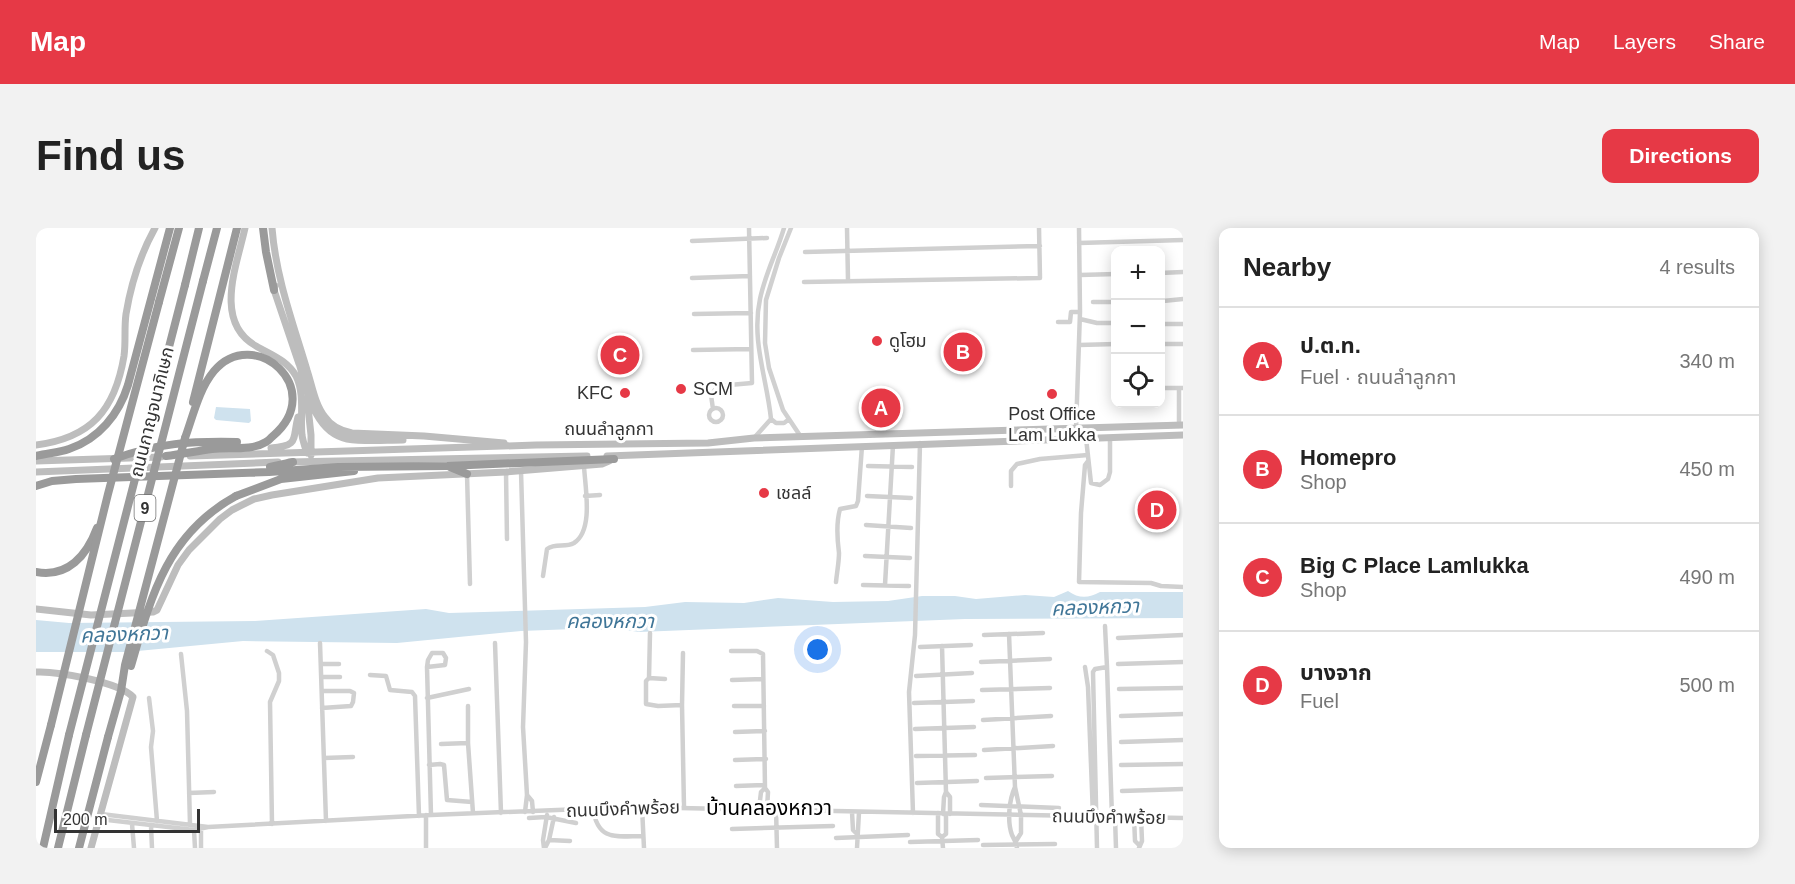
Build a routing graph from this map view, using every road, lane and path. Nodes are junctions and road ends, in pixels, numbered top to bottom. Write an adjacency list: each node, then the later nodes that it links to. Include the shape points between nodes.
1 (155, 228): 79 (main road, via 132,288 122,366 106,406 94,422 75,435)
2 (170, 228): 85 (highway, via 128,385 117,410 85,442)
3 (179, 228): 108 (highway, bridge)
4 (200, 228): 286 (highway, ถนนกาญจนาภิเษก / 9, bridge)
5 (217, 228): 287 (highway, ถนนกาญจนาภิเษก / 9, bridge)
6 (237, 228): 73 (highway)
7 (245, 228): 61 (main road, via 231,309 247,340 280,359 293,372 300,387)
8 (263, 228): 35 (highway)
9 (272, 228): 25 (main road)
10 (749, 228): 17 (street)
11 (784, 228): 24 (street)
12 (791, 228): 26 (street)
13 (847, 228): 22 (street)
14 (1039, 228): 21 (street)
15 (1079, 228): 20 (street)
16 (767, 238): 17 (street)
17 (750, 239): 19 (street); 31 (street)
18 (1183, 240): 20 (street)
19 (692, 241)
20 (1079, 243): 30 (street)
21 (1040, 246): 22 (street); 33 (street, via 1040,278)
22 (848, 251): 23 (street); 33 (street)
23 (805, 252)
24 (769, 267): 26 (street); 56 (street, via 758,319)
25 (278, 268): 35 (main road); 76 (main road, via 318,405 331,424 352,433)
26 (776, 269): 55 (street, via 765,318 765,343)
27 (1183, 272): 28 (street)
28 (1165, 273)
29 (1111, 274): 30 (street)
30 (1080, 275): 40 (street)
31 (750, 276): 32 (street); 41 (street)
32 (692, 278)
33 (848, 280): 34 (street)
34 (804, 282)
35 (274, 290): 54 (main road)
36 (1183, 299): 37 (street)
37 (1165, 301)
38 (1111, 302): 39 (street)
39 (1094, 303)
40 (1080, 312): 43 (street); 44 (street, via 1071,312 1070,322)
41 (751, 313): 42 (street); 52 (street)
42 (694, 314)
43 (1080, 318): 45 (street); 51 (street)
44 (1058, 322)
45 (1111, 323)
46 (1165, 324): 47 (street)
47 (1183, 324)
48 (1111, 344): 51 (street)
49 (1165, 344): 50 (street)
50 (1183, 344)
51 (1079, 345): 68 (street)
52 (752, 349): 53 (street); 62 (street, via 752,383 718,386 711,395)
53 (693, 350)
54 (298, 360): 65 (main road); 76 (main road, via 319,420 339,436 356,440)
55 (772, 373): 56 (street); 59 (street)
56 (764, 377): 60 (street)
57 (1165, 388): 58 (street)
58 (1181, 388): 67 (street)
59 (779, 400): 60 (street); 64 (street)
60 (769, 401): 63 (street)
61 (301, 409): 66 (main road); 84 (main road, via 296,436 286,446 228,450)
62 (713, 409)
63 (771, 419): 64 (street, via 776,423); 74 (street)
64 (788, 420): 71 (street)
65 (310, 424): 66 (main road, via 305,434); 83 (main road)
66 (302, 425): 83 (main road, via 303,443)
67 (1181, 425): 68 (main road, ถนนลำลูกกา)
68 (1076, 429): 71 (main road, ถนนลำลูกกา)
69 (1183, 435): 72 (main road, ถนนลำลูกกา)
70 (272, 436): 73 (highway, via 286,422 293,402 291,385 280,368 265,358 247,355 219,365 212,374); 86 (highway, via 253,446); 89 (highway, via 250,442 175,443 140,449)
71 (801, 437): 74 (main road, ถนนลำลูกกา)
72 (1110, 437): 75 (main road, ถนนลำลูกกา); 88 (street, via 1110,472 1100,485 1090,483)
73 (185, 438): 173 (highway, bridge)
74 (754, 438): 80 (main road, ถนนลำลูกกา, via 708,443)
75 (1086, 438): 77 (main road, ถนนลำลูกกา); 88 (street)
76 (491, 441): 80 (main road)
77 (920, 443): 78 (main road, ถนนลำลูกกา); 247 (street, via 915,635 909,692)
78 (893, 444): 81 (main road, ถนนลำลูกกา); 99 (street)
79 (36, 445)
80 (519, 445): 82 (main road, ถนนลำลูกกา)
81 (862, 446): 87 (main road, ถนนลำลูกกา); 123 (street, via 858,501 856,506 840,509 839,514)
82 (361, 450): 83 (main road, ถนนลำลูกกา); 91 (main road)
83 (309, 451): 84 (main road, ถนนลำลูกกา); 93 (main road)
84 (212, 455): 86 (main road, ถนนลำลูกกา)
85 (36, 456)
86 (166, 456): 89 (main road, ถนนลำลูกกา)
87 (626, 456): 90 (main road); 91 (main road, ถนนลำลูกกา)
88 (1088, 458): 107 (street, via 1040,459 1017,464 1011,471); 128 (street, via 1081,513 1079,582)
89 (114, 459): 92 (main road, ถนนลำลูกกา)
90 (614, 459): 95 (highway); 96 (main road)
91 (362, 460): 93 (main road, ถนนลำลูกกา)
92 (36, 461)
93 (309, 461): 94 (main road, ถนนลำลูกกา)
94 (293, 462): 103 (main road, ถนนลำลูกกา); 105 (highway)
95 (447, 466): 98 (highway); 104 (highway)
96 (584, 466): 101 (main road); 110 (street)
97 (868, 466): 99 (street)
98 (379, 467): 105 (highway); 173 (highway, bridge, via 281,479 252,488 219,506 195,526 163,570)
99 (892, 467): 100 (street); 112 (street)
100 (912, 467)
101 (521, 471): 102 (main road); 226 (street)
102 (506, 472): 104 (main road); 117 (street)
103 (36, 474)
104 (467, 474): 124 (street); 129 (main road, via 378,478 254,499 232,510 199,538 178,565 157,610 91,615)
105 (96, 479): 106 (highway)
106 (36, 486)
107 (1011, 486)
108 (108, 494): 121 (highway, bridge, via 93,538 81,557 60,571); 216 (highway, bridge)
109 (600, 495): 110 (street)
110 (585, 496): 122 (street, via 587,521 583,532 572,544 548,549)
111 (867, 496): 112 (street)
112 (890, 498): 113 (street); 115 (street)
113 (911, 498)
114 (866, 525): 115 (street)
115 (889, 527): 116 (street); 119 (street)
116 (911, 528)
117 (507, 539)
118 (865, 556): 119 (street)
119 (887, 557): 120 (street); 126 (street)
120 (910, 558)
121 (36, 572)
122 (543, 576)
123 (836, 582)
124 (470, 584)
125 (863, 585): 126 (street)
126 (885, 585): 127 (street)
127 (909, 586)
128 (1183, 586)
129 (36, 609)
130 (1105, 626): 155 (street)
131 (650, 633): 163 (street)
132 (1043, 633): 133 (street)
133 (1009, 634): 134 (street); 147 (street)
134 (984, 635)
135 (1183, 635): 136 (street)
136 (1118, 638)
137 (320, 643): 150 (street)
138 (495, 643): 246 (street)
139 (971, 645): 140 (street)
140 (942, 646): 141 (street); 159 (street)
141 (920, 647)
142 (267, 651): 266 (street, via 273,655 279,673 270,702)
143 (731, 651): 165 (street, via 761,652)
144 (683, 653): 180 (street)
145 (181, 654): 225 (street)
146 (1050, 659): 147 (street)
147 (1009, 661): 148 (street); 171 (street)
148 (981, 662)
149 (1183, 662): 152 (street)
150 (321, 664): 151 (street); 161 (street)
151 (339, 664)
152 (1118, 664)
153 (427, 667): 153 (street, via 445,665 443,652 432,653); 176 (street)
154 (1085, 667): 254 (street)
155 (1107, 667): 254 (street, via 1093,672); 255 (street)
156 (36, 672): 252 (main road, via 75,676 127,690 133,697)
157 (972, 673): 159 (street)
158 (370, 675): 253 (street, via 386,676 390,690 412,692 415,696)
159 (944, 675): 160 (street); 177 (street)
160 (916, 676)
161 (322, 677): 162 (street); 174 (street)
162 (340, 677)
163 (650, 678): 164 (street); 180 (street, via 646,681 646,704)
164 (665, 678)
165 (763, 679): 166 (street); 183 (street)
166 (732, 680)
167 (1050, 688): 171 (street)
168 (1183, 688): 172 (street)
169 (470, 689): 176 (street)
170 (982, 690): 171 (street)
171 (1011, 690): 188 (street)
172 (1119, 690)
173 (121, 691): 288 (highway, bridge)
174 (322, 691): 184 (street); 184 (street, via 354,693 351,705)
175 (149, 698): 262 (street)
176 (427, 698): 210 (street)
177 (945, 701): 178 (street); 179 (street); 191 (street)
178 (973, 701)
179 (914, 703)
180 (682, 705): 231 (street)
181 (468, 706): 197 (street)
182 (734, 706): 183 (street)
183 (764, 706): 194 (street)
184 (322, 708): 206 (street)
185 (1183, 714): 187 (street)
186 (1051, 716): 188 (street)
187 (1121, 716)
188 (1012, 718): 189 (street); 200 (street)
189 (982, 720)
190 (974, 727): 191 (street)
191 (945, 728): 192 (street); 204 (street)
192 (915, 729)
193 (735, 732): 194 (street)
194 (765, 732): 207 (street)
195 (1183, 740): 196 (street)
196 (1120, 742)
197 (468, 743): 198 (street); 227 (street)
198 (441, 744)
199 (1053, 746): 200 (street)
200 (1014, 748): 201 (street); 213 (street)
201 (984, 750)
202 (975, 755): 204 (street)
203 (916, 756): 204 (street)
204 (946, 756): 217 (street)
205 (353, 757): 206 (street)
206 (324, 758): 263 (street)
207 (766, 759): 208 (street); 220 (street)
208 (735, 760)
209 (1183, 764): 211 (street)
210 (429, 765): 227 (street, via 444,765 447,800); 249 (street)
211 (1121, 765)
212 (1052, 776): 213 (street)
213 (1015, 777): 214 (street); 221 (street)
214 (986, 778)
215 (977, 781): 217 (street)
216 (36, 782)
217 (946, 782): 218 (street); 248 (street, via 950,797)
218 (917, 783)
219 (736, 786): 220 (street)
220 (765, 786): 235 (street); 236 (street)
221 (1015, 787): 229 (street); 232 (street)
222 (1183, 789): 223 (street)
223 (1122, 791)
224 (214, 792): 225 (street)
225 (189, 793): 265 (street)
226 (527, 795): 241 (street); 242 (street)
227 (472, 802): 245 (street)
228 (981, 805): 229 (street)
229 (1010, 806): 232 (street); 250 (street)
230 (642, 807): 231 (street, ถนนบึงคำพร้อย); 234 (street, ถนนบึงคำพร้อย); 274 (street)
231 (684, 807): 235 (street, ถนนบึงคำพร้อย)
232 (1020, 807): 233 (street); 251 (street)
233 (1059, 808)
234 (593, 809): 238 (street, ถนนบึงคำพร้อย); 274 (street, via 603,833)
235 (759, 809): 236 (street, ถนนบึงคำพร้อย)
236 (767, 809): 237 (street, ถนนบึงคำพร้อย)
237 (776, 809): 243 (street, ถนนบึงคำพร้อย); 270 (street)
238 (574, 810): 240 (street, ถนนบึงคำพร้อย); 261 (street, via 574,823)
239 (548, 811): 240 (street, ถนนบึงคำพร้อย); 242 (street, ถนนบึงคำพร้อย); 256 (street)
240 (557, 811): 261 (street)
241 (525, 812): 242 (street, ถนนบึงคำพร้อย); 246 (street, ถนนบึงคำพร้อย)
242 (533, 812)
243 (852, 812): 244 (street, ถนนบึงคำพร้อย); 275 (street)
244 (859, 812): 247 (street, ถนนบึงคำพร้อย); 275 (street)
245 (473, 813): 246 (street, ถนนบึงคำพร้อย); 249 (street, ถนนบึงคำพร้อย)
246 (501, 813)
247 (913, 813): 248 (street, ถนนบึงคำพร้อย)
248 (945, 814): 250 (street, ถนนบึงคำพร้อย); 278 (street)
249 (428, 815): 253 (street, ถนนบึงคำพร้อย); 294 (street)
250 (1010, 815): 251 (street, ถนนบึงคำพร้อย); 283 (street)
251 (1021, 815): 254 (street, ถนนบึงคำพร้อย); 283 (street)
252 (100, 816): 262 (street, ถนนบึงคำพร้อย); 264 (street, ถนนบึงคำพร้อย); 289 (main road)
253 (419, 816): 263 (street, ถนนบึงคำพร้อย)
254 (1095, 816): 255 (street, ถนนบึงคำพร้อย); 299 (street)
255 (1114, 816): 257 (street, ถนนบึงคำพร้อย); 300 (street)
256 (546, 817): 259 (street); 261 (street); 277 (street, via 544,848)
257 (1134, 817): 258 (street, ถนนบึงคำพร้อย); 285 (street, via 1135,841)
258 (1141, 817): 260 (street, ถนนบึงคำพร้อย); 285 (street)
259 (530, 818)
260 (1183, 818)
261 (554, 819): 277 (street)
262 (157, 821): 265 (street, ถนนบึงคำพร้อย)
263 (326, 821): 266 (street, ถนนบึงคำพร้อย)
264 (132, 824): 267 (street, ถนนบึงคำพร้อย); 290 (street)
265 (192, 824): 269 (street, ถนนบึงคำพร้อย); 272 (street)
266 (272, 824): 269 (street, ถนนบึงคำพร้อย)
267 (152, 826): 272 (street, ถนนบึงคำพร้อย); 291 (street)
268 (833, 826): 270 (street)
269 (201, 827): 272 (street, ถนนบึงคำพร้อย); 293 (street)
270 (777, 828): 271 (street); 296 (street)
271 (732, 829)
272 (194, 830): 292 (street)
273 (908, 835): 275 (street)
274 (643, 836): 295 (street)
275 (857, 836): 276 (street); 297 (street)
276 (837, 838)
277 (549, 840): 280 (street)
278 (943, 840): 279 (street); 281 (street); 298 (street)
279 (978, 840)
280 (570, 841)
281 (910, 843)
282 (1055, 843): 283 (street)
283 (1016, 844): 284 (street)
284 (982, 845)
285 (1139, 846)
286 (43, 848)
287 (58, 848)
288 (80, 848)
289 (91, 848)
290 (134, 848)
291 (152, 848)
292 (195, 848)
293 (201, 848)
294 (426, 848)
295 (644, 848)
296 (777, 848)
297 (857, 848)
298 (943, 848)
299 (1097, 848)
300 (1116, 848)

